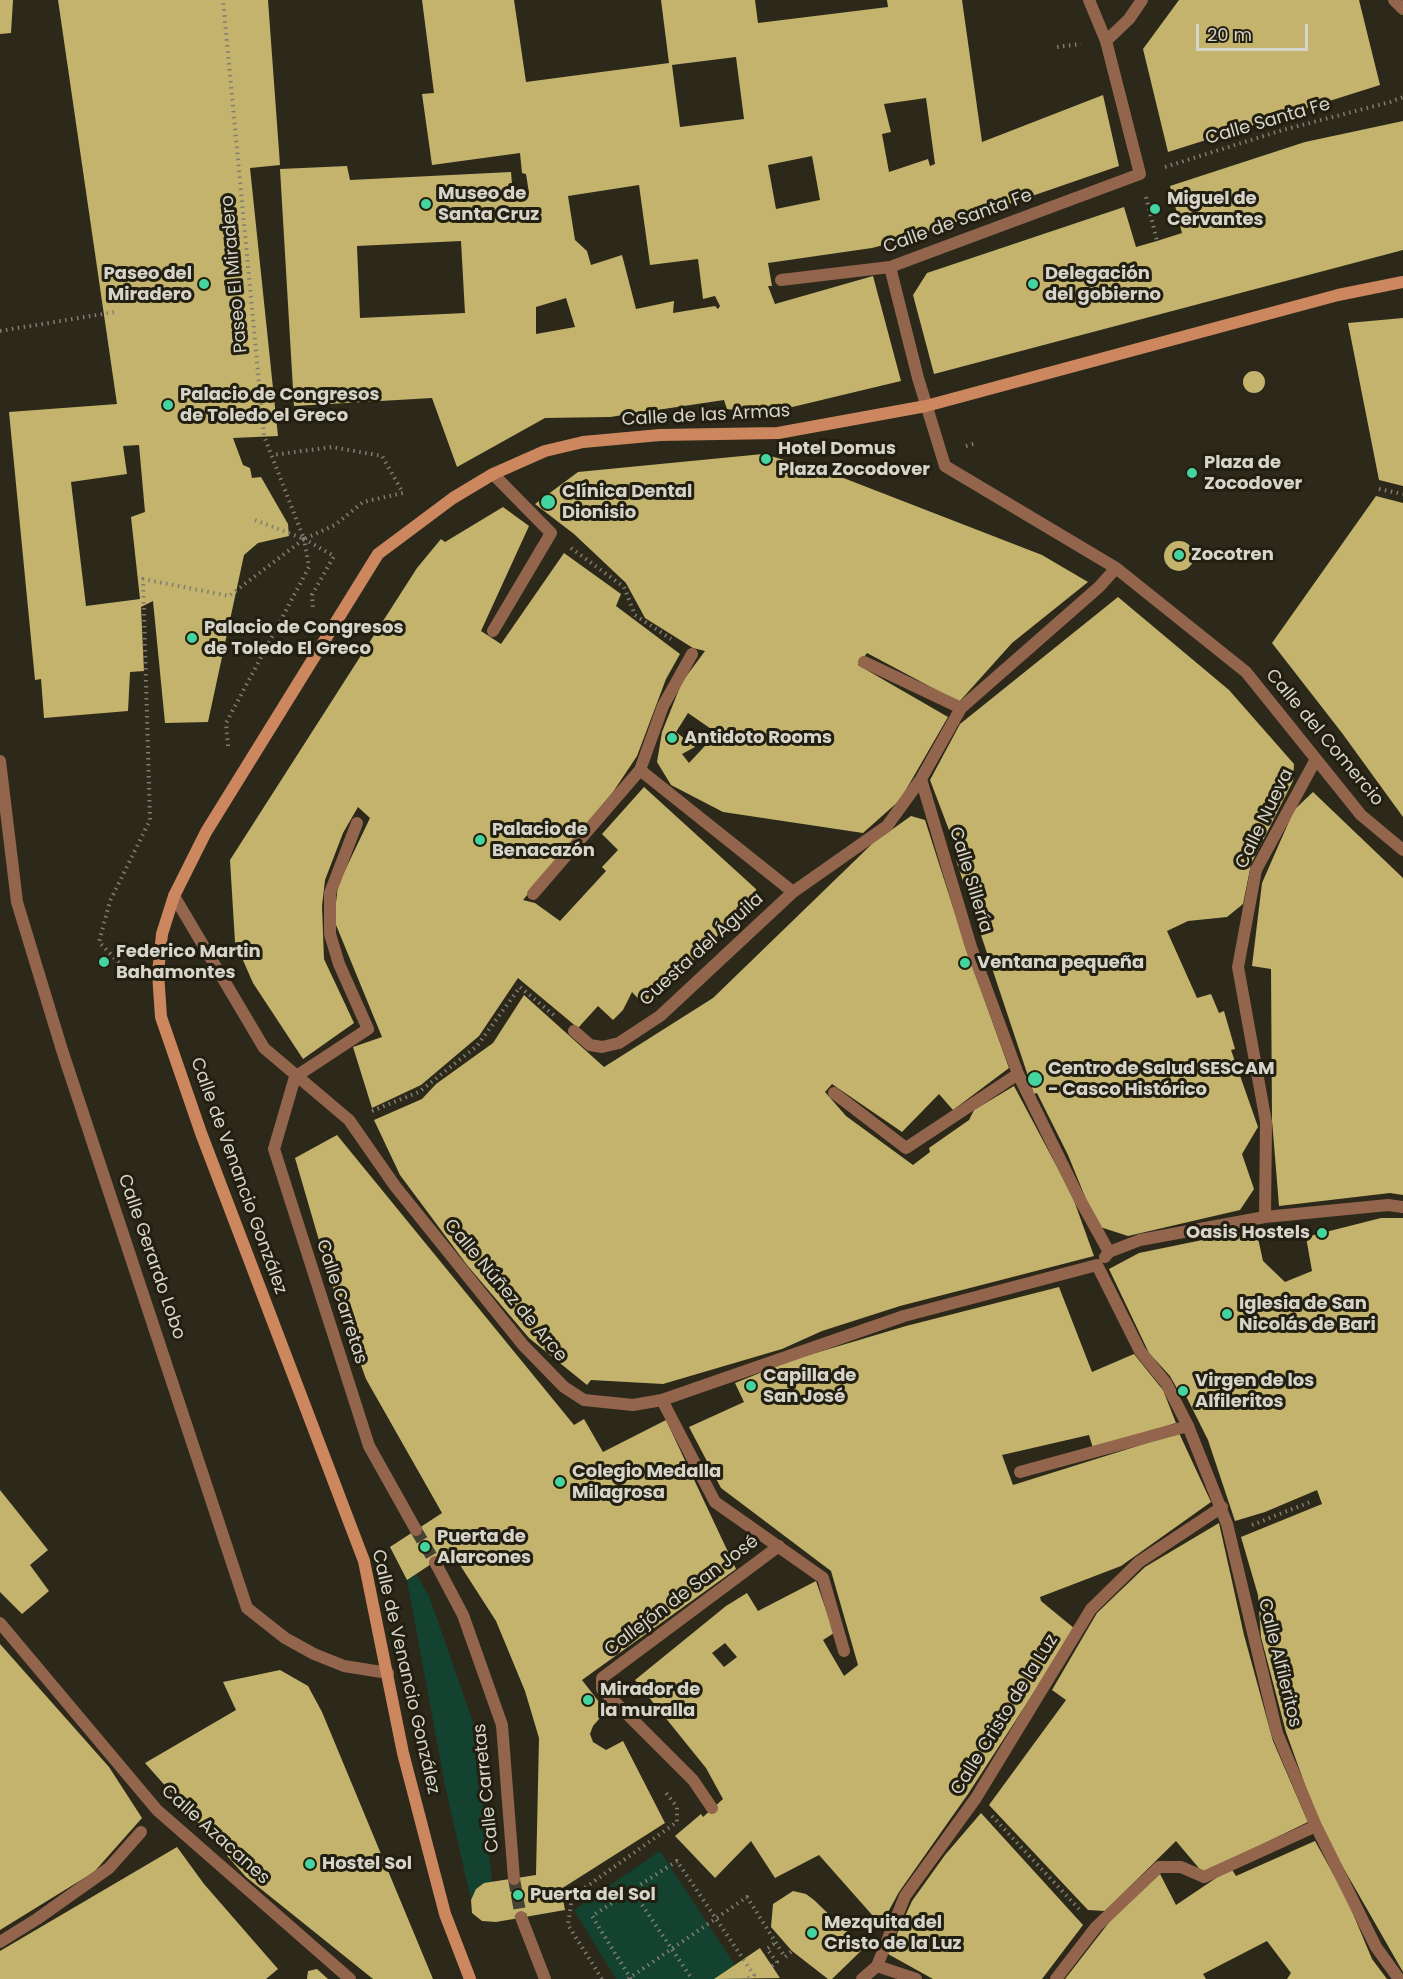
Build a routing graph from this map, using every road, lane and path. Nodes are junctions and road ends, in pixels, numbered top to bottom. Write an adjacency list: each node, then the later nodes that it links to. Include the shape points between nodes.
1 (223, 0): 16 (path, Paseo El Miradero, via 264,436)
2 (1089, 0): 6 (street)
3 (1143, 0): 6 (street, via 1129,20)
4 (1394, 0): 5 (street)
5 (1403, 9)
6 (1106, 41): 8 (street)
7 (1403, 97): 8 (path, Calle Santa Fe)
8 (1140, 174): 9 (path); 10 (street, Calle de Santa Fe)
9 (1157, 241)
10 (890, 267): 11 (street, Calle de Santa Fe); 15 (street)
11 (781, 280)
12 (1403, 282): 15 (street, via 1338,295)
13 (116, 312): 14 (path)
14 (0, 331)
15 (926, 406): 17 (street, Calle de las Armas, via 778,433 660,435 583,442 545,451); 23 (street, via 945,466)
16 (272, 455): 22 (path, Paseo El Miradero); 22 (path, via 332,447 382,456 403,493 363,502 335,525)
17 (493, 474): 21 (street); 38 (street, Calle de Venancio González, via 453,498 378,554 206,832)
18 (1379, 489): 19 (path)
19 (1403, 494)
20 (255, 520): 22 (path)
21 (551, 533): 25 (street); 26 (path, via 624,587 635,615)
22 (304, 539): 24 (path, via 334,556 312,596); 29 (path, Paseo El Miradero, via 309,567 226,723); 39 (path, via 229,596 143,579 150,819 110,901 99,942)
23 (1116, 568): 28 (street); 30 (street, Calle del Comercio, via 1246,672)
24 (313, 620)
25 (493, 632)
26 (692, 654): 32 (street, via 663,706)
27 (864, 662): 28 (street)
28 (961, 708): 33 (street)
29 (229, 753)
30 (1316, 759): 35 (street, Calle del Comercio, via 1361,815); 46 (street, Calle Nueva, via 1256,870 1238,967 1266,1122)
31 (0, 761): 60 (street, Calle Gerardo Lobo, via 16,902 247,1608 314,1654 344,1666)
32 (640, 770): 36 (street); 37 (street)
33 (921, 779): 36 (street, Cuesta del Águila, via 887,826); 41 (street, Calle Sillería, via 971,947)
34 (357, 823): 42 (street, via 330,893 330,934 368,1029)
35 (1403, 850)
36 (793, 892): 40 (street, Cuesta del Águila, via 660,1016 619,1043 590,1045)
37 (533, 894)
38 (174, 896): 42 (street, Calle Núñez de Arce, via 264,1048); 60 (street, Calle de Venancio González, via 162,934 161,1017 201,1133 364,1562)
39 (123, 967)
40 (574, 1031): 44 (path, via 520,987 477,1046 419,1092)
41 (1018, 1074): 43 (street, via 906,1148); 47 (street, Calle Sillería)
42 (295, 1077): 44 (street, Calle Núñez de Arce); 54 (street, Calle Carretas, via 274,1149 369,1446)
43 (834, 1093)
44 (349, 1120): 49 (street, Calle Núñez de Arce, via 416,1213 523,1345 564,1387 584,1400 605,1404)
45 (1403, 1207): 46 (street, via 1388,1205)
46 (1265, 1217): 47 (street, via 1140,1240)
47 (1109, 1252): 48 (street)
48 (1097, 1265): 49 (street, Calle Núñez de Arce, via 904,1316); 50 (street, Calle Alfileritos, via 1140,1351 1167,1383)
49 (662, 1400): 56 (street, Callejón de San José, via 715,1502)
50 (1188, 1426): 51 (street); 53 (street, Calle Alfileritos)
51 (1020, 1472)
52 (1310, 1502): 55 (path)
53 (1222, 1507): 55 (street, Calle Alfileritos); 61 (street, Calle Cristo de la Luz, via 1139,1562 1091,1609)
54 (416, 1530)
55 (1229, 1534): 64 (street, Calle Alfileritos, via 1277,1733)
56 (778, 1546): 59 (street, Callejón de San José, via 823,1578); 63 (street, Callejón de San José, via 602,1678 602,1689 693,1780)
57 (435, 1562): 66 (street, Calle Carretas, via 463,1615 502,1725)
58 (0, 1623): 78 (street, Calle Azacanes, via 157,1810)
59 (844, 1651)
60 (387, 1673): 79 (street, Calle de Venancio González, via 445,1914)
61 (976, 1798): 70 (path); 76 (street, Calle Cristo de la Luz, via 905,1896)
62 (677, 1807): 81 (path, via 677,1822 670,1829 572,1898 568,1925)
63 (712, 1808)
64 (1316, 1826): 70 (street, via 1204,1877 1181,1867 1159,1867); 87 (street, Calle Alfileritos, via 1376,1947)
65 (141, 1832): 71 (street, via 109,1868)
66 (514, 1879)
67 (632, 1890): 69 (path, via 677,1861); 73 (path); 77 (path, via 592,1916)
68 (521, 1917): 80 (street)
69 (716, 1919): 72 (path, via 747,1897); 73 (path); 83 (path, via 754,1975)
70 (1096, 1927): 86 (street)
71 (0, 1942)
72 (775, 1943): 74 (path, via 785,1957); 75 (path, via 767,1949 777,1962)
73 (673, 1948): 77 (path); 82 (path)
74 (792, 1951)
75 (772, 1966)
76 (877, 1966): 84 (street, Calle Cristo de la Luz); 85 (street)
77 (630, 1978)
78 (350, 1979)
79 (470, 1979)
80 (545, 1979)
81 (602, 1979)
82 (692, 1979)
83 (747, 1979)
84 (862, 1979)
85 (916, 1979)
86 (1056, 1979)
87 (1399, 1979)

